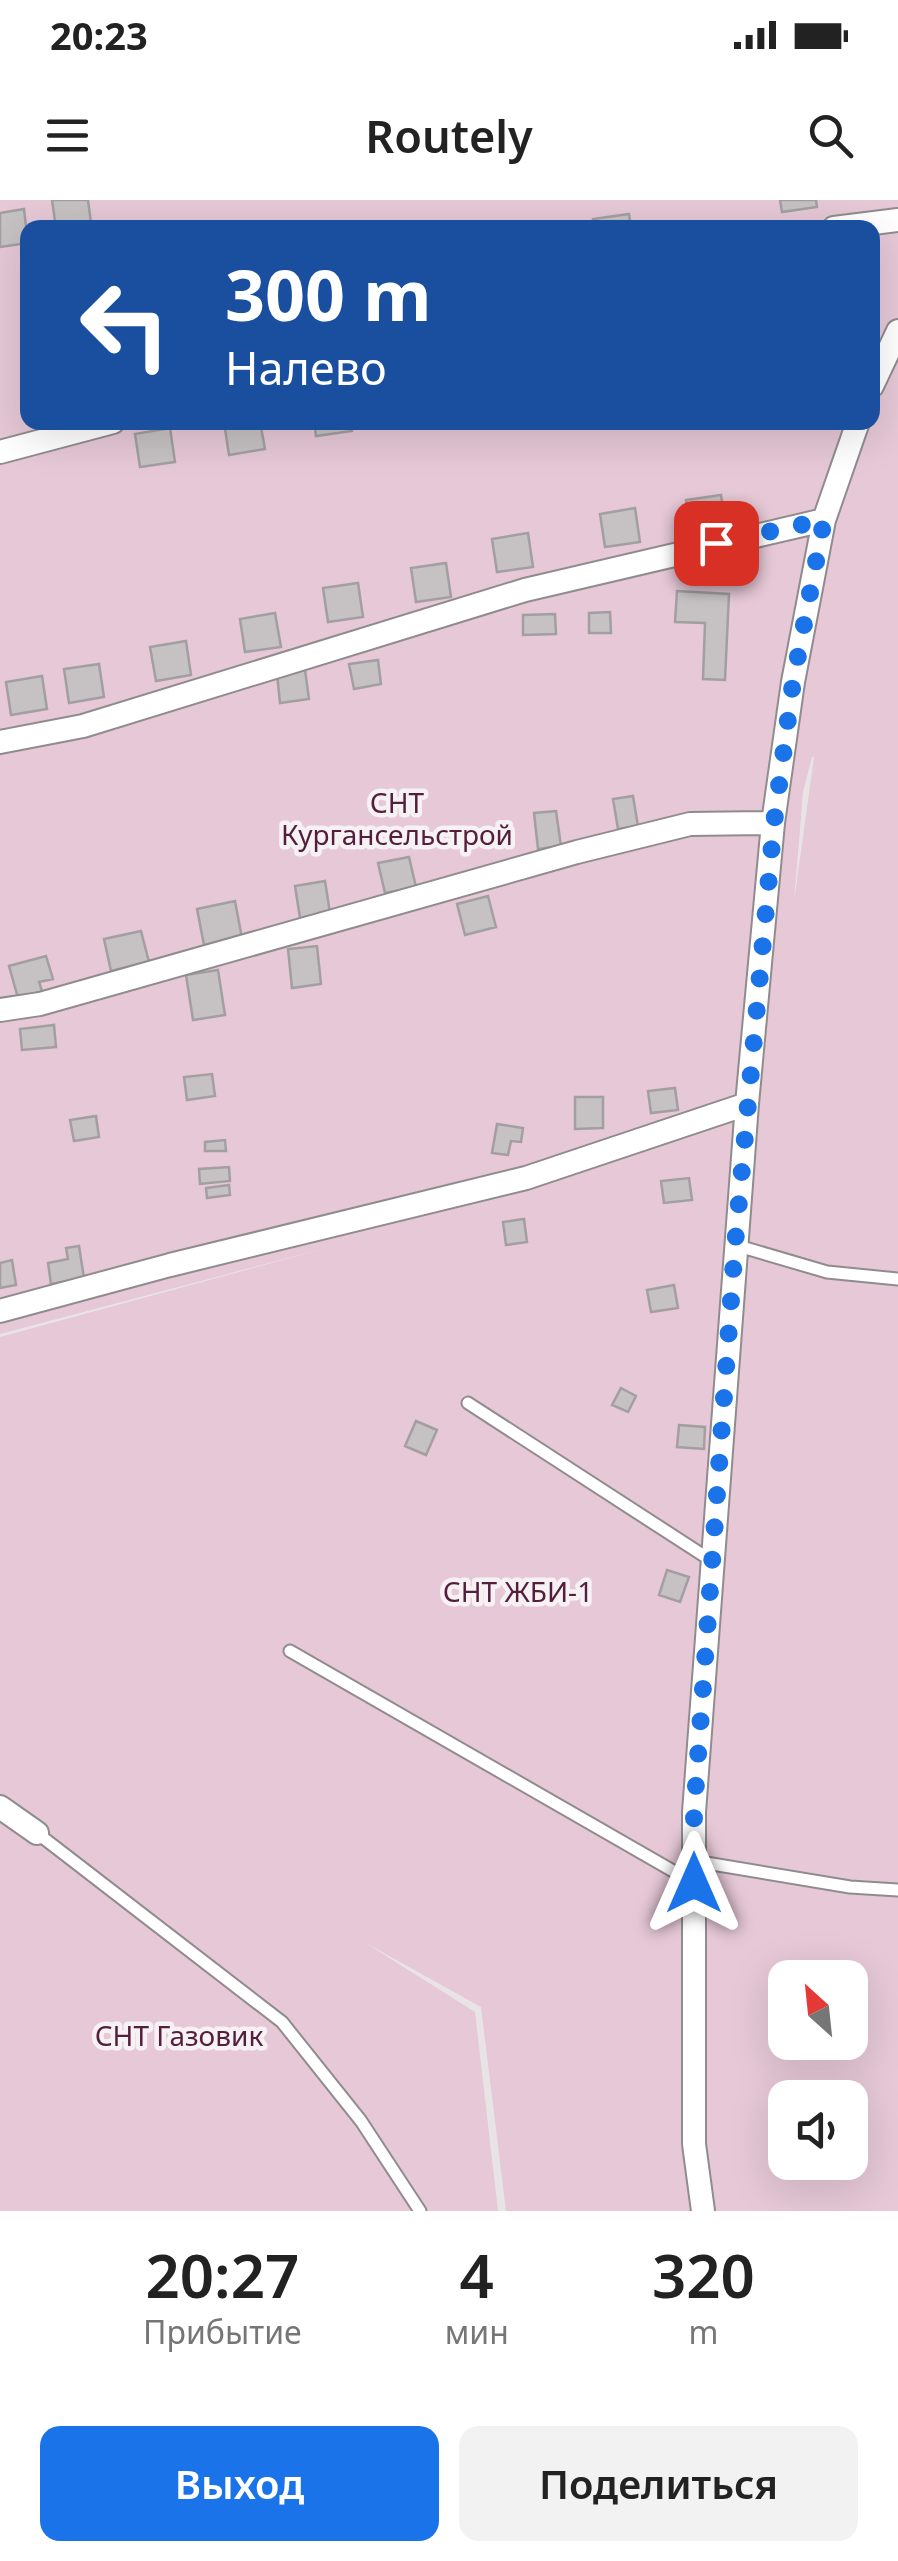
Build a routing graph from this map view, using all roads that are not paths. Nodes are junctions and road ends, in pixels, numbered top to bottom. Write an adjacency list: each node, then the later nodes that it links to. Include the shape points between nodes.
1 (898, 331): 2 (street)
2 (880, 369)
3 (82, 430): 5 (street)
4 (855, 430): 6 (street)
5 (0, 452)
6 (824, 520): 7 (street, via 524,590 82,726); 8 (street)
7 (0, 742)
8 (774, 823): 9 (street, via 671,828); 10 (street)
9 (0, 1010)
10 (747, 1104): 11 (street); 13 (street, via 526,1178)
11 (735, 1245): 12 (lane, via 826,1272); 15 (street)
12 (898, 1278)
13 (0, 1311)
14 (468, 1403): 15 (lane)
15 (712, 1561): 19 (street)
16 (290, 1651): 19 (lane)
17 (0, 1807): 18 (street)
18 (37, 1833): 21 (lane, via 282,2022 361,2121)
19 (694, 1872): 20 (lane); 22 (street, via 694,2144)
20 (898, 1890)
21 (420, 2211)
22 (703, 2211)

